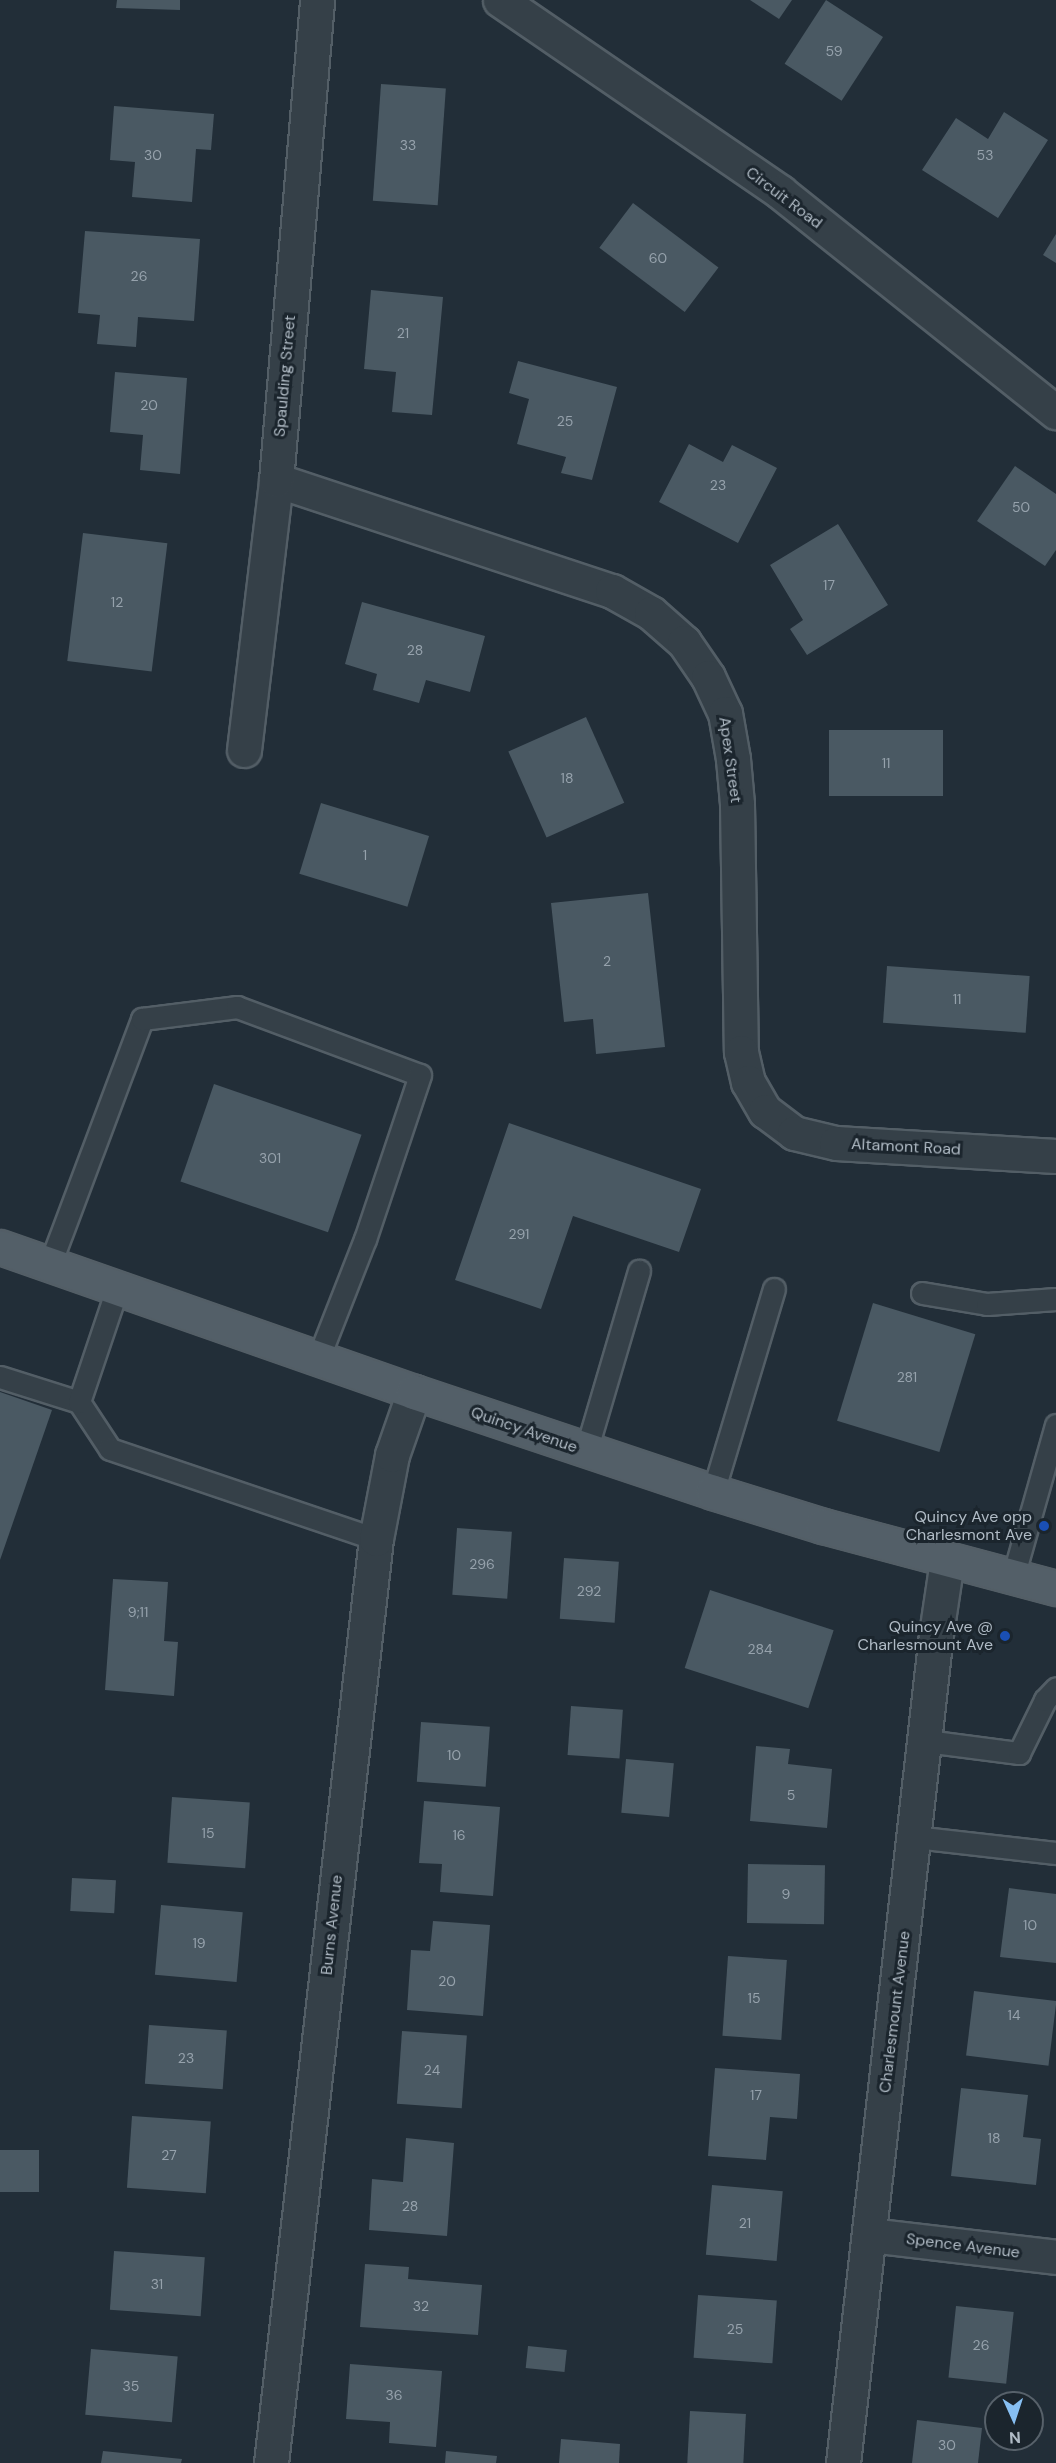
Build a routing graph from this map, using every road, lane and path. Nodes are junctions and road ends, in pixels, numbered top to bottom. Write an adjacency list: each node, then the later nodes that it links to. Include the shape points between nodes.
1 (317, 0): 4 (street, Spaulding Street)
2 (500, 0): 3 (street, Circuit Road, via 780,192)
3 (1056, 412)
4 (276, 480): 5 (street, Spaulding Street); 6 (street, Apex Street, via 612,591 651,613 684,642 708,676 725,713 734,759 741,1052 748,1082)
5 (244, 750)
6 (765, 1111): 7 (street, Altamont Road, via 794,1133 836,1143)
7 (1056, 1156)
8 (0, 1247): 9 (main road, Quincy Avenue)
9 (50, 1264): 11 (main road, Quincy Avenue); 15 (lane, via 142,1019 237,1008 420,1075 365,1239)
10 (639, 1271): 20 (lane)
11 (117, 1289): 15 (main road, Quincy Avenue); 18 (lane)
12 (774, 1289): 21 (lane)
13 (922, 1293): 14 (lane, via 987,1304)
14 (1056, 1299)
15 (318, 1359): 17 (main road, Quincy Avenue)
16 (0, 1377): 18 (lane)
17 (414, 1392): 20 (main road, Quincy Avenue); 22 (street, Burns Avenue, via 392,1455)
18 (79, 1402): 22 (lane, via 110,1449)
19 (1056, 1425): 24 (lane)
20 (586, 1451): 21 (main road, Quincy Avenue)
21 (713, 1492): 23 (main road, Quincy Avenue)
22 (376, 1539): 32 (street, Burns Avenue)
23 (947, 1560): 24 (main road, Quincy Avenue); 27 (street, Charlesmount Avenue)
24 (1013, 1577): 25 (main road, Quincy Avenue)
25 (1056, 1588)
26 (1056, 1688): 27 (lane, via 1045,1700 1019,1753)
27 (926, 1742): 28 (street, Charlesmount Avenue)
28 (915, 1837): 29 (lane); 30 (street, Charlesmount Avenue)
29 (1056, 1853)
30 (870, 2235): 31 (street, Spence Avenue); 33 (street, Charlesmount Avenue)
31 (1056, 2256)
32 (271, 2463)
33 (843, 2463)

